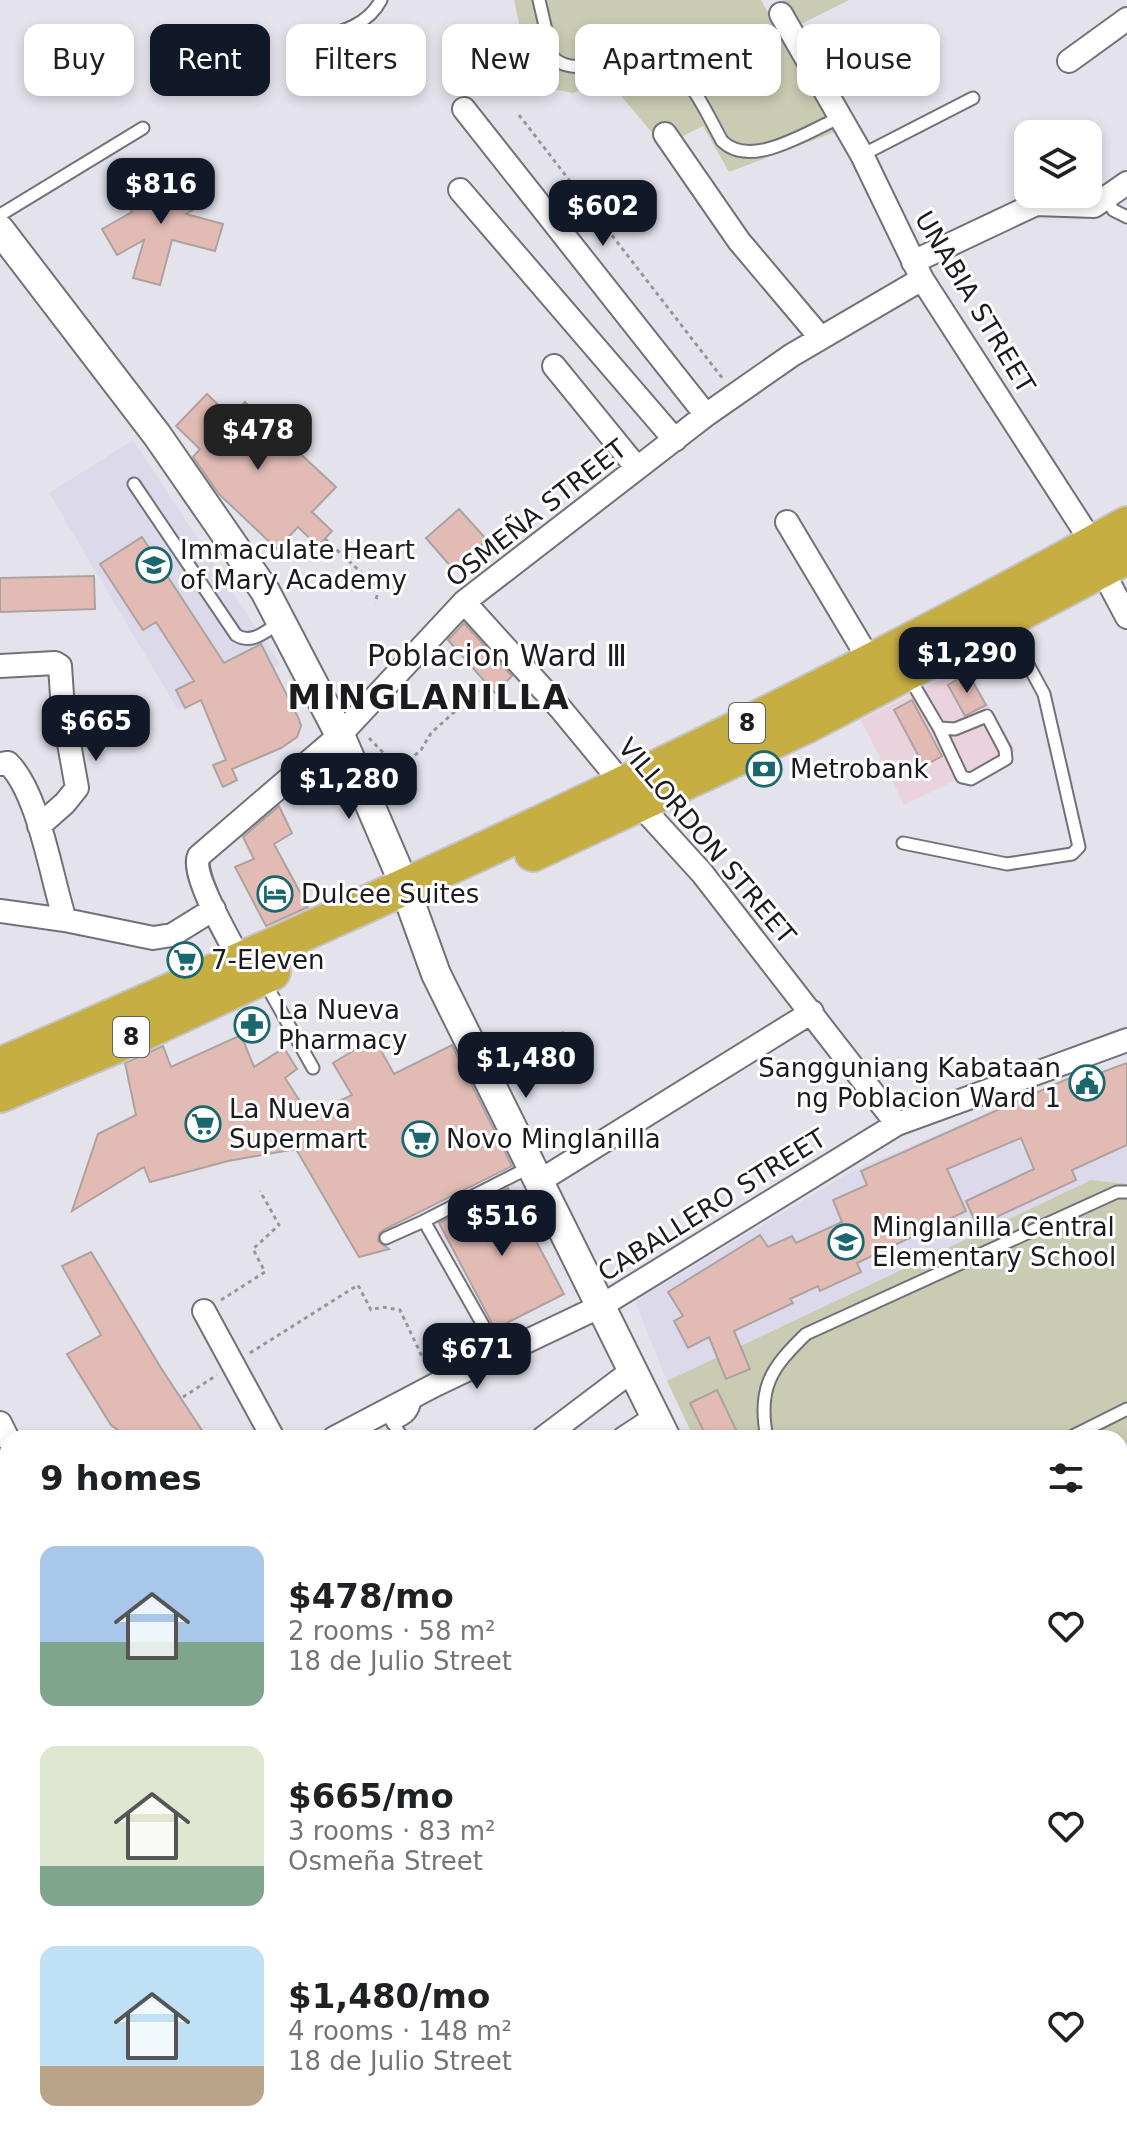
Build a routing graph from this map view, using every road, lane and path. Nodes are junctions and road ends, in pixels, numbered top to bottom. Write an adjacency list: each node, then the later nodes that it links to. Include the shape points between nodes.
1 (381, 0): 5 (lane, via 368,19)
2 (539, 0): 10 (lane, via 557,62 572,67 650,58 668,64 692,87 728,147 757,152)
3 (780, 5): 10 (street, UNABIA STREET)
4 (1127, 19): 6 (street)
5 (357, 24)
6 (1069, 61)
7 (973, 98): 13 (lane)
8 (464, 109): 24 (street)
9 (519, 115): 23 (path)
10 (839, 118): 13 (street, UNABIA STREET)
11 (143, 128): 17 (lane)
12 (665, 134): 21 (street, via 739,241)
13 (862, 155): 20 (street, UNABIA STREET)
14 (1127, 183): 16 (street, OSMEÑA STREET)
15 (460, 190): 25 (street)
16 (1106, 197): 18 (lane, via 1113,210); 20 (street, OSMEÑA STREET, via 1084,207 1036,204)
17 (0, 215)
18 (1127, 217)
19 (0, 230): 35 (street, via 157,435)
20 (918, 271): 21 (street, OSMEÑA STREET); 31 (street, UNABIA STREET)
21 (820, 337): 23 (street, OSMEÑA STREET)
22 (554, 366): 26 (street)
23 (735, 395): 24 (street, OSMEÑA STREET)
24 (706, 415): 25 (street, OSMEÑA STREET)
25 (675, 440): 26 (street, OSMEÑA STREET)
26 (637, 468): 32 (street, OSMEÑA STREET)
27 (134, 484): 35 (lane, via 236,635 248,640)
28 (787, 522): 38 (street)
29 (1127, 525): 31 (highway, 8)
30 (325, 539): 33 (path, via 379,589)
31 (1107, 557): 34 (street, UNABIA STREET); 36 (highway, 8); 38 (highway, 8)
32 (464, 602): 45 (street, OSMEÑA STREET); 47 (street, VILLORDON STREET)
33 (375, 603)
34 (1127, 617)
35 (281, 622): 45 (street)
36 (1005, 622): 41 (highway, 8); 49 (lane, via 1044,694 1079,847 1072,854 1007,864)
37 (450, 655): 39 (path)
38 (870, 661): 47 (highway, 8)
39 (432, 665)
40 (0, 666): 48 (street, via 60,666 77,788)
41 (907, 674): 43 (lane); 47 (highway, 8)
42 (481, 688): 44 (path, via 399,769 367,737)
43 (939, 728): 43 (lane, via 955,729 989,716 1006,759 966,779)
44 (368, 729)
45 (340, 735): 50 (street); 51 (street, OSMEÑA STREET, via 196,859)
46 (0, 764): 48 (street, via 8,763 18,773)
47 (631, 794): 50 (highway, 8); 55 (street, VILLORDON STREET, via 702,873)
48 (39, 826): 53 (street)
49 (903, 843)
50 (409, 898): 54 (highway, 8); 61 (street, via 436,974)
51 (214, 909): 53 (street, via 172,935 153,938); 54 (street, OSMEÑA STREET)
52 (0, 911): 53 (street)
53 (65, 920)
54 (251, 968): 57 (highway, 8); 58 (lane); 59 (highway, 8, via 113,1046)
55 (812, 1012): 60 (street, VILLORDON STREET); 61 (street)
56 (1127, 1040): 60 (street, CABALLERO STREET)
57 (0, 1066)
58 (313, 1068)
59 (0, 1094)
60 (897, 1124): 66 (street, CABALLERO STREET)
61 (534, 1175): 64 (lane); 66 (street)
62 (260, 1191): 67 (path, via 279,1225 253,1249 265,1272)
63 (1127, 1192): 80 (lane, via 1057,1217 806,1334 770,1374 762,1414)
64 (424, 1221): 65 (lane); 68 (lane)
65 (386, 1238)
66 (601, 1306): 68 (street, CABALLERO STREET); 70 (street)
67 (204, 1311): 69 (street)
68 (500, 1355): 71 (street, CABALLERO STREET)
69 (233, 1364): 71 (path, via 358,1285 371,1310 400,1310); 72 (path); 76 (street)
70 (633, 1370): 75 (street); 79 (street)
71 (426, 1390): 74 (street, CABALLERO STREET)
72 (183, 1397)
73 (1126, 1413): 81 (lane)
74 (389, 1418): 77 (street, CABALLERO STREET); 78 (lane)
75 (661, 1428)
76 (269, 1430)
77 (356, 1430)
78 (397, 1430)
79 (554, 1430)
80 (765, 1430)
81 (1087, 1430)

